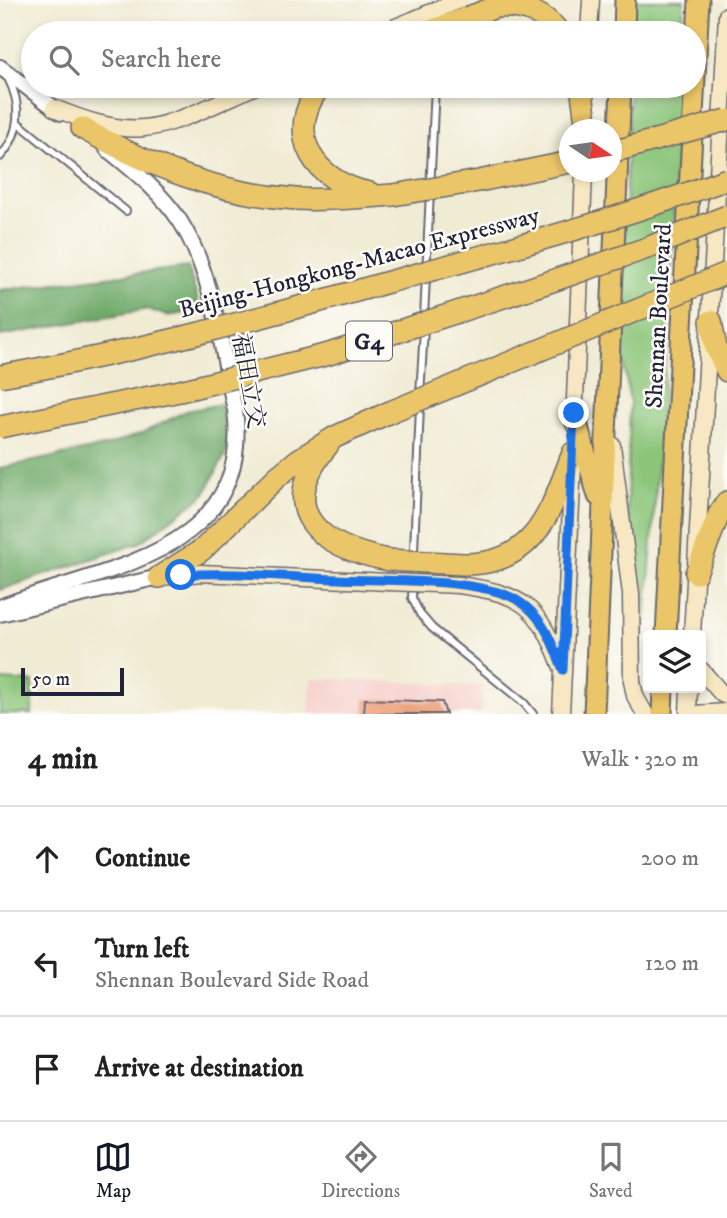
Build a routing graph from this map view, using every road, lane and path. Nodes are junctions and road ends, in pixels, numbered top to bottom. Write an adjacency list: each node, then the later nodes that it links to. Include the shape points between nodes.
1 (439, 0): 8 (lane)
2 (459, 0): 7 (main road, bridge)
3 (591, 0): 11 (main road)
4 (625, 0): 12 (main road)
5 (699, 0): 13 (main road, Shennan Boulevard)
6 (727, 15): 39 (main road)
7 (427, 21)
8 (438, 21)
9 (439, 21): 10 (highway, bridge, via 496,7 518,7 539,13)
10 (547, 21)
11 (590, 21)
12 (624, 21)
13 (698, 21)
14 (1, 67): 15 (street, 福田立交); 28 (lane, via 17,100)
15 (21, 82)
16 (41, 98): 24 (street, 福田立交)
17 (228, 98): 24 (main road, via 146,128 93,121)
18 (313, 98): 35 (highway, via 305,120 307,149 313,160 341,184)
19 (434, 98): 61 (lane, via 411,592 425,622)
20 (582, 98): 25 (highway)
21 (586, 98): 26 (main road)
22 (621, 98): 43 (main road, Shennan Boulevard)
23 (694, 98): 53 (main road, Shennan Boulevard)
24 (54, 108): 29 (street, 福田立交)
25 (584, 119)
26 (585, 119)
27 (727, 120): 30 (highway, bridge)
28 (17, 122): 31 (lane, via 12,141); 36 (lane)
29 (82, 128): 35 (highway, via 171,173 209,186 298,200); 51 (street, 福田立交, via 146,181 179,219 192,243 204,269 235,410 237,451 216,504 194,530 173,544)
30 (622, 149)
31 (0, 157)
32 (559, 164): 35 (highway, bridge)
33 (727, 179): 41 (highway, Beijing-Hongkong-Macao Expressway / G4, bridge, via 623,215 276,314)
34 (584, 182): 42 (main road)
35 (393, 195)
36 (126, 211)
37 (727, 216): 44 (highway, G4, bridge, via 576,273 329,354 180,391)
38 (727, 272): 45 (highway, bridge)
39 (711, 321): 40 (highway); 49 (main road)
40 (727, 371)
41 (0, 376)
42 (574, 413): 46 (main road); 48 (main road)
43 (608, 418): 48 (main road, Shennan Boulevard); 59 (main road, Shennan Boulevard, via 631,594 632,681 635,696)
44 (0, 427)
45 (335, 437): 46 (highway, bridge, via 318,457 305,495 306,511 313,527 326,539 362,555 388,560 483,564 519,549 549,513); 50 (highway, via 277,477 202,550)
46 (573, 453): 55 (main road)
47 (727, 502): 49 (highway)
48 (604, 527): 63 (main road, Shennan Boulevard)
49 (696, 573): 54 (main road)
50 (159, 577): 52 (street); 55 (main road, bridge, via 201,573 459,585 499,592 515,598 542,621)
51 (0, 607)
52 (0, 614)
53 (666, 630)
54 (692, 630)
55 (563, 670): 62 (main road)
56 (706, 676): 58 (main road)
57 (688, 693): 64 (main road)
58 (727, 695)
59 (658, 705): 64 (main road)
60 (727, 712): 65 (main road)
61 (533, 714)
62 (561, 714)
63 (594, 714)
64 (686, 714)
65 (694, 714)

